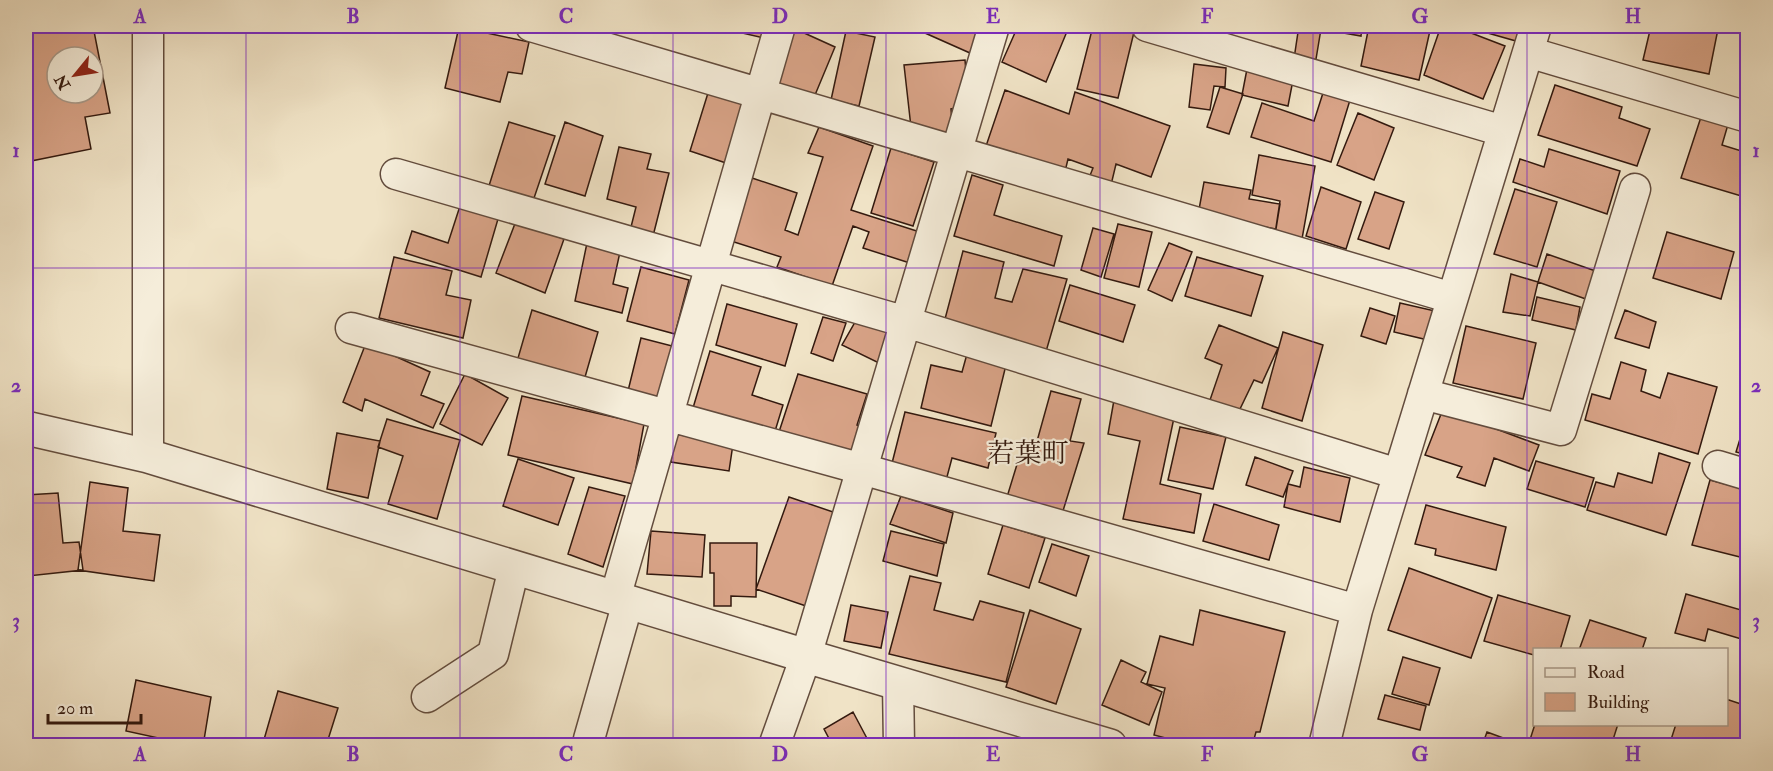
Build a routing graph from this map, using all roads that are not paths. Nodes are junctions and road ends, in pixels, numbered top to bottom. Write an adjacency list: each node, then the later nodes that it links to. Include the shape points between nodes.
1 (148, 26): 20 (street)
2 (531, 26): 7 (street)
3 (780, 26): 7 (street)
4 (994, 26): 10 (street)
5 (1147, 26): 9 (street)
6 (1532, 39): 8 (street); 9 (street)
7 (760, 93): 10 (street); 13 (street)
8 (1748, 117)
9 (1503, 131): 14 (street)
10 (957, 151): 14 (street); 15 (street)
11 (396, 174): 13 (street)
12 (1635, 189): 17 (street, via 1561,430)
13 (711, 266): 15 (street); 18 (street)
14 (1452, 298): 17 (street)
15 (906, 322): 22 (street); 23 (street)
16 (351, 328): 18 (street)
17 (1423, 394): 23 (street)
18 (668, 415): 22 (street); 26 (street)
19 (26, 428): 20 (street)
20 (148, 456): 25 (street)
21 (1718, 466): 24 (street)
22 (862, 469): 27 (street); 28 (street)
23 (1398, 474): 27 (street)
24 (1748, 475)
25 (514, 568): 26 (street); 30 (street, via 493,654)
26 (622, 600): 28 (street); 32 (street)
27 (1357, 610): 37 (street)
28 (806, 656): 29 (street); 31 (street)
29 (898, 683): 35 (street); 36 (street)
30 (428, 697)
31 (784, 717): 33 (street); 34 (street)
32 (589, 739)
33 (774, 746)
34 (800, 746)
35 (899, 746)
36 (1110, 746)
37 (1324, 746)

